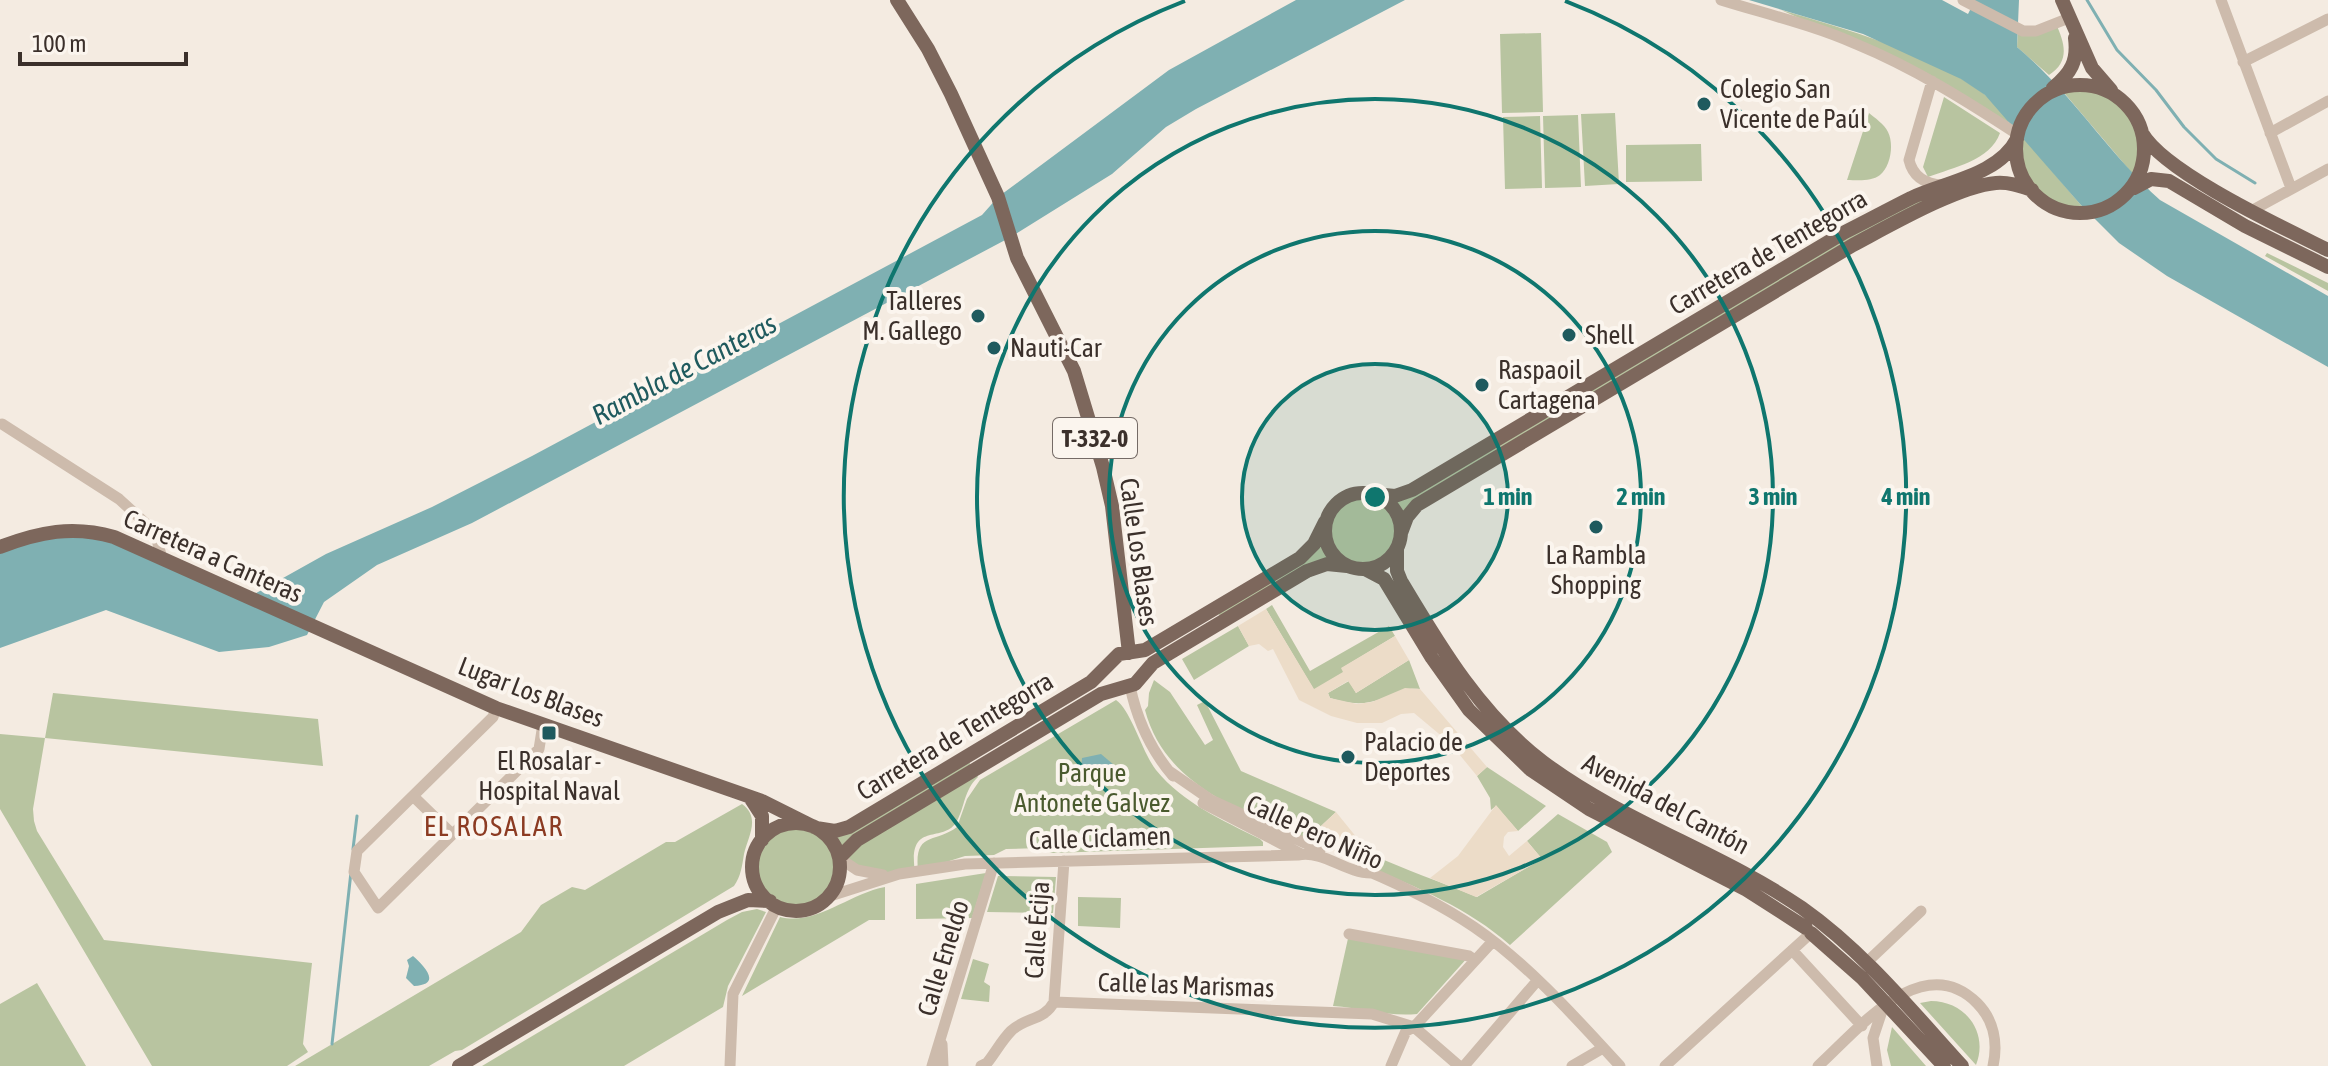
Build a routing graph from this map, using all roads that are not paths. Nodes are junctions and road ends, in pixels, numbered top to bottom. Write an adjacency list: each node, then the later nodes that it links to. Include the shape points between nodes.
1 (897, 0): 34 (main road, Calle Los Blases / T-332-0, via 928,49 982,160 1017,258 1068,356 1112,506)
2 (1721, 0): 9 (street, via 1853,42)
3 (2062, 0): 7 (main road)
4 (2221, 0): 8 (street)
5 (1968, 3): 7 (street, via 2018,30 2036,31)
6 (2328, 19): 8 (street)
7 (2070, 20): 10 (main road, via 2075,60); 11 (main road, via 2092,68)
8 (2243, 62): 14 (street)
9 (1932, 81): 15 (street); 18 (street, via 1909,160 1922,180)
10 (2055, 88): 11 (main road, via 2088,85); 15 (main road, via 2030,109)
11 (2120, 99): 13 (main road)
12 (2328, 101): 14 (street)
13 (2142, 133): 17 (main road, via 2145,152); 21 (main road, via 2182,168)
14 (2270, 133): 19 (street)
15 (2017, 135): 18 (main road, Carretera de Tentegorra, via 1992,165); 20 (main road, via 2018,162)
16 (2328, 169): 19 (street)
17 (2136, 184): 20 (main road, via 2114,204 2089,213 2058,209); 23 (main road, via 2169,181)
18 (1943, 185): 25 (main road, Carretera de Tentegorra, via 1845,232 1412,490 1395,496)
19 (2291, 188): 21 (street)
20 (2032, 190): 27 (main road, Carretera de Tentegorra, via 2007,183 1981,186 1853,245 1417,505)
21 (2251, 211): 22 (main road)
22 (2328, 250)
23 (2328, 267)
24 (2, 424): 30 (street, via 119,499 155,532)
25 (1374, 494): 26 (main road, via 1343,498); 27 (main road, via 1394,509)
26 (1325, 522): 31 (main road, via 1328,548); 34 (main road, via 1300,558 1145,650)
27 (1401, 533): 29 (main road)
28 (0, 547): 30 (main road, Carretera a Canteras, via 43,532 86,531 114,537)
29 (1397, 549): 32 (main road, via 1382,564); 65 (main road, Avenida del Cantón, via 1398,577 1443,651 1479,702 1521,743 1592,794 1785,897)
30 (162, 559): 33 (main road, Carretera a Canteras)
31 (1347, 566): 32 (main road); 36 (main road, via 1316,567)
32 (1365, 569): 60 (main road, Avenida del Cantón, via 1384,579 1469,710 1531,770 1598,814 1747,890)
33 (313, 626): 38 (main road, Lugar Los Blases)
34 (1129, 653): 35 (main road); 36 (main road, via 1141,662)
35 (1110, 663): 37 (main road, via 1115,683); 43 (main road, Carretera de Tentegorra, via 1091,682 849,827)
36 (1142, 673): 37 (main road)
37 (1128, 686): 40 (street, Calle Pero Niño, via 1145,735); 49 (main road, Carretera de Tentegorra, via 1101,694 917,803 853,843)
38 (496, 708): 39 (main road, Lugar Los Blases); 42 (street)
39 (543, 724): 41 (main road, Lugar Los Blases); 44 (street, via 539,749)
40 (1169, 771): 45 (street, Calle Pero Niño, via 1200,802); 53 (street, Calle Pero Niño, via 1226,808)
41 (736, 792): 43 (main road, Lugar Los Blases); 46 (main road, Lugar Los Blases, via 759,809)
42 (413, 796): 44 (street); 44 (street, via 357,851 354,872 378,908)
43 (815, 828): 46 (main road, via 786,824); 49 (main road, via 831,841)
44 (452, 834)
45 (1264, 836): 47 (street, Calle Pero Niño); 48 (street, via 1268,848)
46 (762, 840): 52 (main road)
47 (1302, 854): 48 (street, Calle Ciclamen); 53 (street); 59 (street, Calle Pero Niño)
48 (1262, 856): 50 (street, Calle Ciclamen)
49 (839, 858): 54 (street, Calle Ciclamen, via 863,872); 55 (main road, via 838,878)
50 (1064, 861): 51 (street, Calle Ciclamen); 68 (street, Calle Écija)
51 (994, 863): 54 (street, Calle Ciclamen); 71 (street, Calle Eneldo)
52 (753, 868): 56 (main road, via 757,887); 58 (main road, via 742,892)
53 (1371, 873): 59 (street, Calle Pero Niño)
54 (899, 874): 55 (street, Calle Ciclamen)
55 (827, 897): 56 (main road, via 804,909)
56 (774, 904): 58 (main road, via 748,900); 74 (street, via 733,994)
57 (1921, 911): 65 (street)
58 (718, 912): 73 (main road)
59 (1454, 915): 62 (street, Calle Pero Niño)
60 (1809, 930): 63 (street); 67 (main road, Avenida del Cantón)
61 (1349, 934): 64 (street)
62 (1493, 941): 64 (street); 66 (street, Calle Pero Niño)
63 (1792, 950): 69 (street); 82 (street)
64 (1475, 960): 70 (street)
65 (1866, 963): 67 (main road, Avenida del Cantón)
66 (1537, 981): 72 (street, Calle Pero Niño); 79 (street)
67 (1892, 1000): 69 (street); 84 (street, via 1880,1014 1873,1038); 85 (main road, Avenida del Cantón); 86 (main road, Avenida del Cantón); 87 (street, via 1922,985 1934,985 1976,1001 1996,1041)
68 (1054, 1002): 70 (street, Calle las Marismas, via 1364,1013); 77 (street, via 1050,1011 1010,1031)
69 (1862, 1026): 83 (street)
70 (1414, 1027): 78 (street, via 1406,1031); 79 (street)
71 (942, 1035): 75 (street, Calle Eneldo); 76 (street)
72 (1603, 1048): 80 (street); 81 (street, Calle Pero Niño)
73 (459, 1066)
74 (730, 1066)
75 (932, 1066)
76 (943, 1066)
77 (981, 1066)
78 (1391, 1066)
79 (1461, 1066)
80 (1572, 1066)
81 (1620, 1066)
82 (1665, 1066)
83 (1818, 1066)
84 (1877, 1066)
85 (1944, 1066)
86 (1962, 1066)
87 (1993, 1066)

